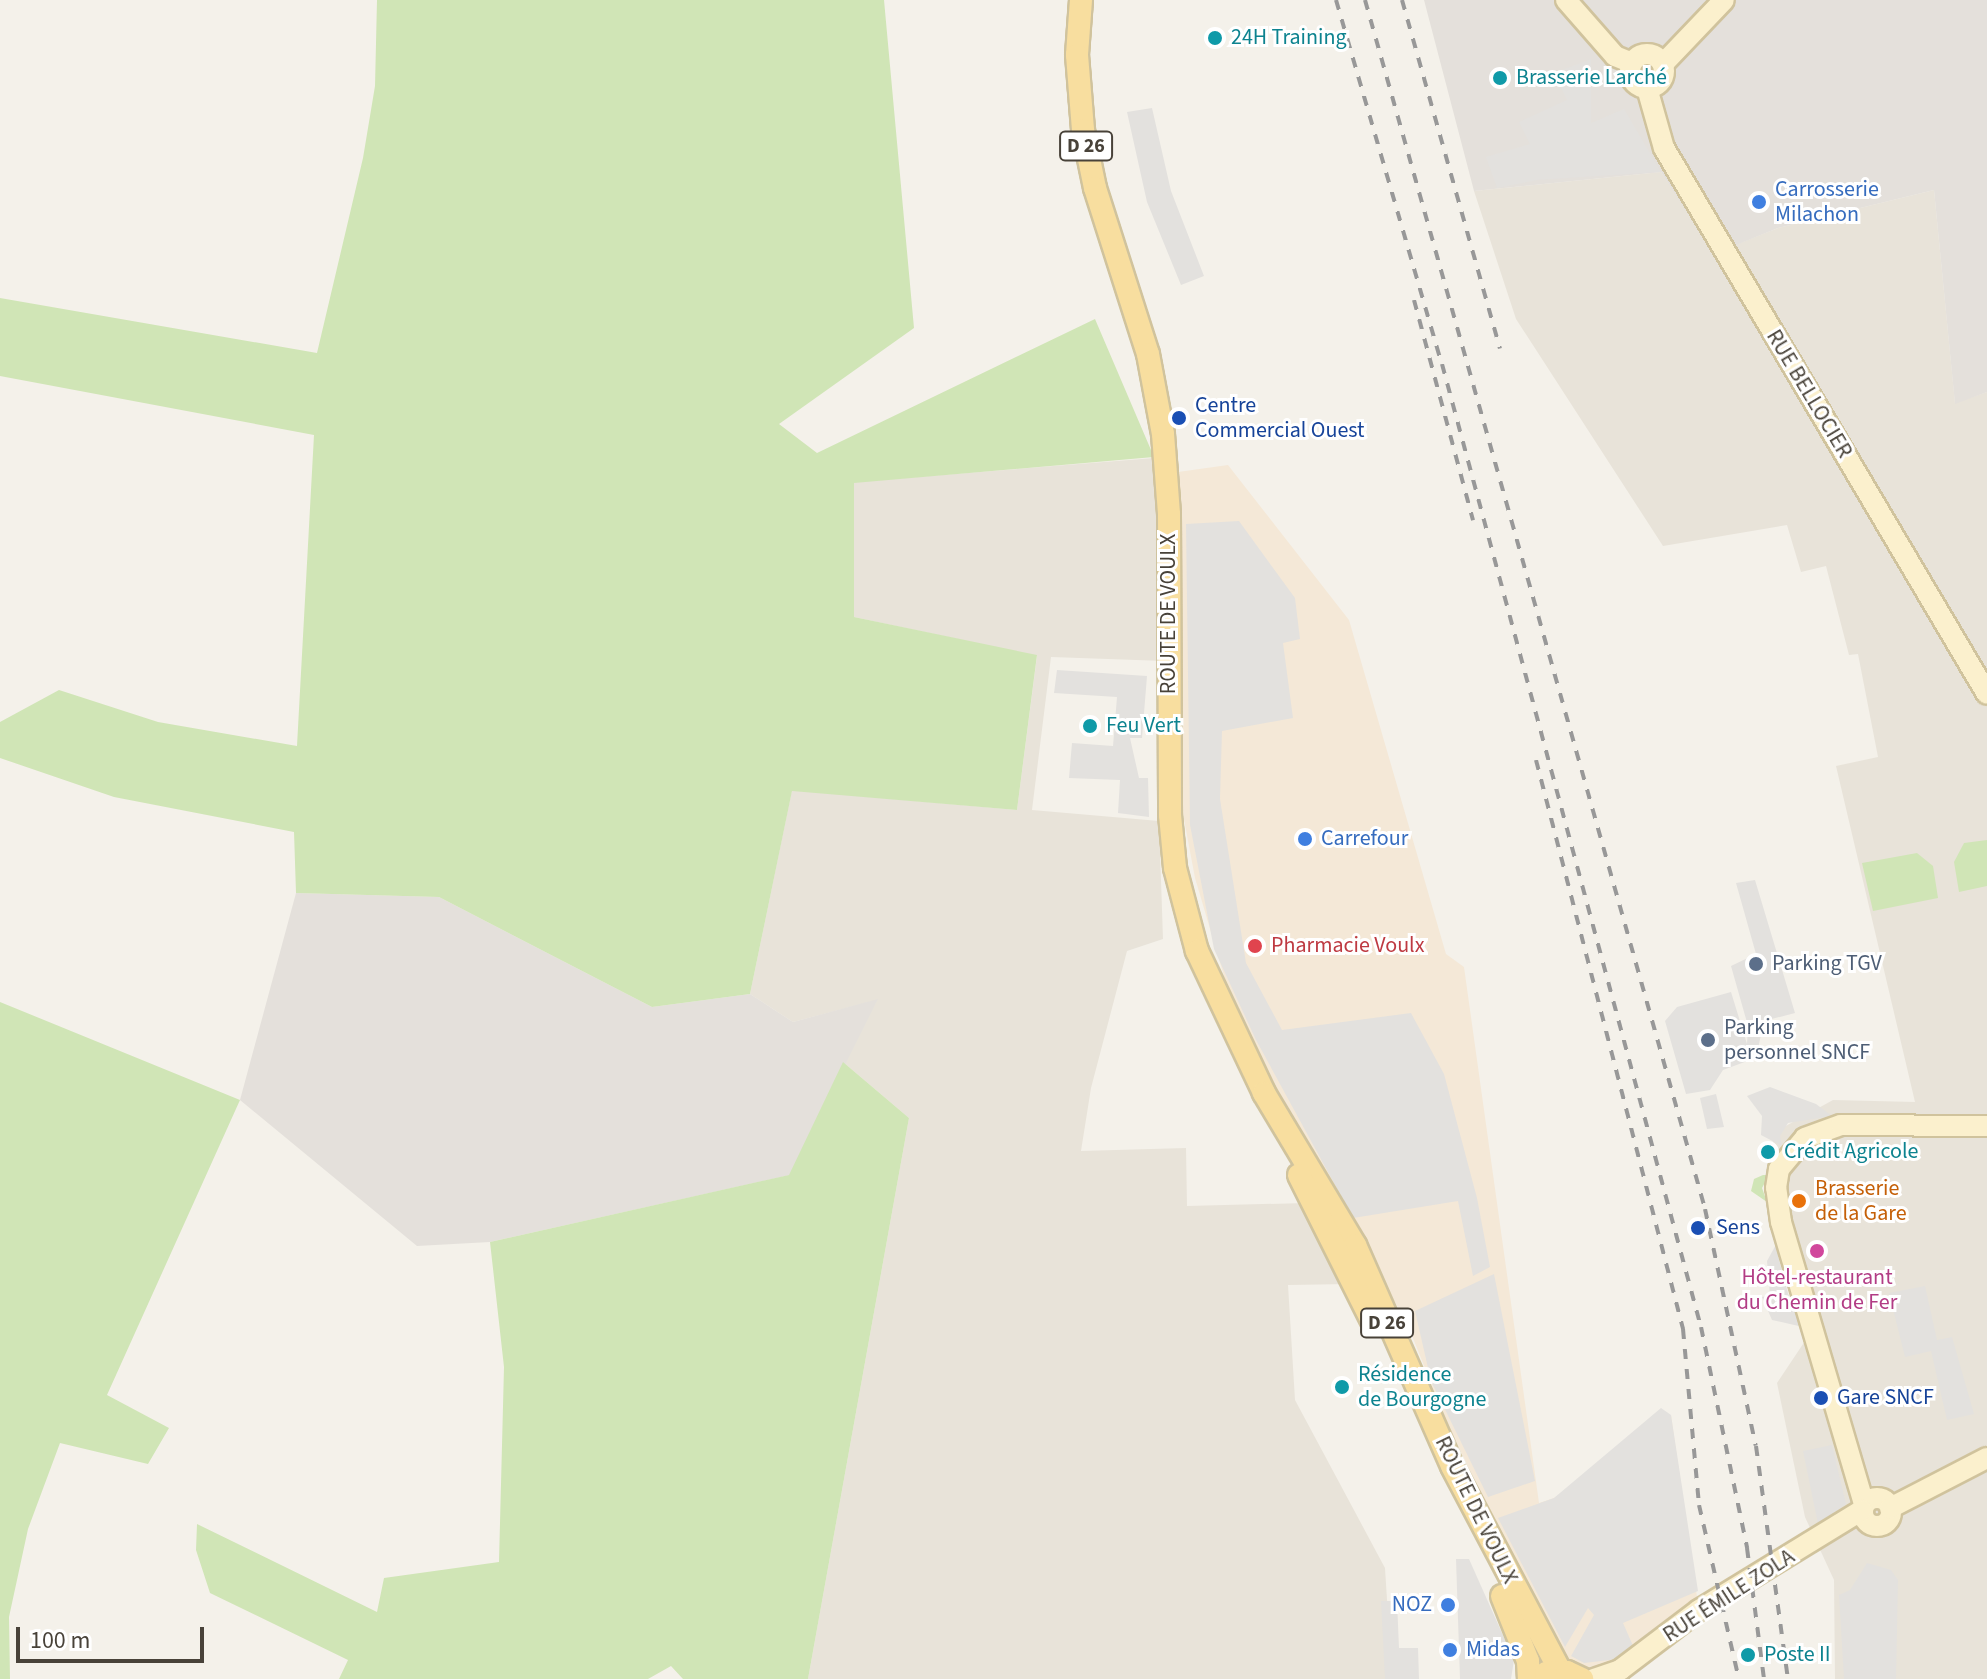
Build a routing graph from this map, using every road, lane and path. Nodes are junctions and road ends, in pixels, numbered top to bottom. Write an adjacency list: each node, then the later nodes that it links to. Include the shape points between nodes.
1 (1566, 0): 4 (main road, via 1615,56)
2 (1724, 0): 5 (main road)
3 (1076, 7): 8 (main road, ROUTE DE VOULX / D 26, via 1083,130 1148,354 1164,447 1175,868 1197,951)
4 (1632, 63): 5 (main road, via 1647,54); 6 (main road, via 1633,80)
5 (1663, 64): 6 (main road, via 1662,79)
6 (1647, 88): 7 (main road, RUE BELLOCIER, via 1664,148)
7 (1987, 694)
8 (1264, 1093): 12 (main road, ROUTE DE VOULX / D 26, via 1349,1234 1452,1466); 13 (main road, ROUTE DE VOULX / D 26, via 1292,1161 1455,1490 1517,1626)
9 (1987, 1126): 11 (main road, via 1841,1125 1805,1138 1787,1155 1776,1188)
10 (1987, 1458): 11 (main road, via 1890,1508 1885,1523)
11 (1865, 1512): 15 (main road, RUE ÉMILE ZOLA, via 1699,1610 1620,1670); 16 (main road, RUE ÉMILE ZOLA)
12 (1560, 1671): 13 (main road); 14 (main road)
13 (1532, 1679)
14 (1582, 1679)
15 (1594, 1679)
16 (1633, 1679)

